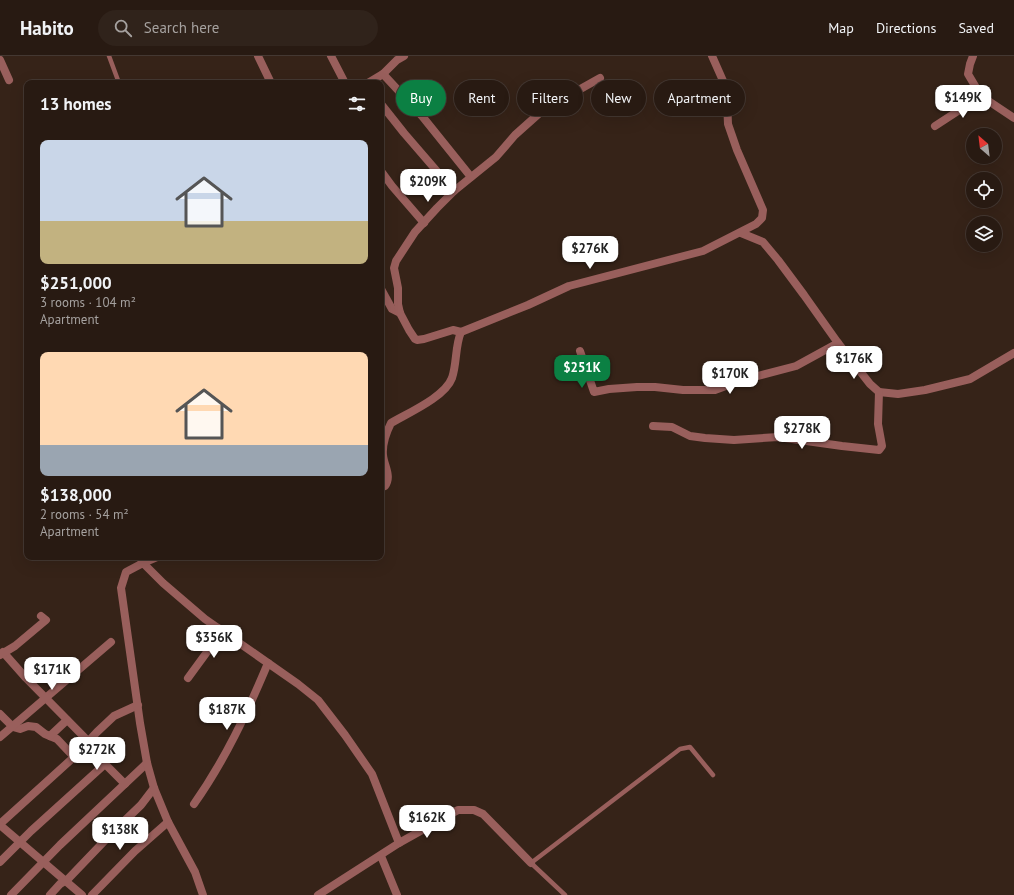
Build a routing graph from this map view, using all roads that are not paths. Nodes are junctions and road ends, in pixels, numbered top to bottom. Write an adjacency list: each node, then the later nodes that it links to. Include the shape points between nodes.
1 (109, 56): 11 (lane)
2 (258, 56): 12 (street)
3 (331, 56): 13 (street)
4 (404, 56): 8 (street)
5 (712, 56): 23 (street, via 724,83 728,124 763,210 762,218)
6 (973, 56): 15 (street, via 968,74)
7 (0, 60): 10 (street)
8 (383, 74): 14 (street); 20 (street, via 422,116)
9 (600, 78): 20 (street, via 543,110 515,135 496,157)
10 (9, 80)
11 (118, 80)
12 (270, 80)
13 (343, 80)
14 (373, 80)
15 (981, 96): 17 (street); 18 (street)
16 (384, 108): 21 (street)
17 (1014, 118)
18 (935, 126)
19 (384, 175): 22 (street)
20 (471, 177): 21 (street)
21 (454, 191): 22 (street)
22 (424, 223): 25 (street, via 411,238 394,268)
23 (741, 233): 26 (street, via 703,251 569,286); 27 (street, via 763,242)
24 (384, 294): 25 (street, via 392,309)
25 (400, 313): 26 (street, via 408,330 417,340 453,330)
26 (461, 332): 32 (street, via 452,378 442,392 391,423)
27 (838, 343): 28 (street, via 796,366 715,390 637,387 594,392); 30 (street)
28 (580, 351)
29 (1014, 353): 30 (street, via 970,379 898,394)
30 (879, 392): 31 (street, via 878,424 882,446 879,450 778,436 734,440 705,438 690,436 672,427)
31 (653, 426)
32 (384, 442)
33 (384, 458): 34 (street, via 389,476)
34 (384, 486)
35 (140, 560): 37 (lane)
36 (150, 560): 37 (street)
37 (143, 563): 39 (street, via 163,583); 45 (street, via 126,572 121,588)
38 (41, 616): 41 (street, via 46,620)
39 (218, 628): 42 (street); 43 (street, via 207,652)
40 (111, 642): 44 (street)
41 (2, 654): 44 (street)
42 (268, 663): 58 (street, via 229,748 212,779); 62 (street, via 318,700 345,735 372,774)
43 (188, 678)
44 (45, 698): 47 (street); 48 (street)
45 (138, 705): 51 (street, via 114,716); 53 (street)
46 (0, 714): 48 (street)
47 (67, 720): 49 (street); 51 (street)
48 (13, 727): 49 (street, via 36,727); 50 (street)
49 (50, 736): 52 (street, via 57,739)
50 (0, 737)
51 (89, 742): 52 (street); 54 (street)
52 (74, 757): 60 (street)
53 (147, 763): 56 (street); 57 (street)
54 (105, 764): 56 (street); 61 (street)
55 (714, 774): 66 (lane, via 690,747 680,749)
56 (125, 784): 65 (street)
57 (154, 788): 59 (street); 67 (street, via 141,805)
58 (194, 804)
59 (168, 822): 71 (street, via 134,851); 72 (street, via 195,872)
60 (0, 825): 61 (street)
61 (20, 843): 64 (street); 65 (street)
62 (400, 843): 63 (street); 66 (street, via 458,810 474,810 483,814)
63 (381, 856): 73 (street); 74 (street)
64 (0, 862)
65 (43, 862): 67 (street); 68 (street)
66 (531, 862): 75 (lane)
67 (65, 881): 69 (street); 70 (street)
68 (11, 895)
69 (50, 895)
70 (82, 895)
71 (92, 895)
72 (203, 895)
73 (318, 895)
74 (397, 895)
75 (565, 895)

